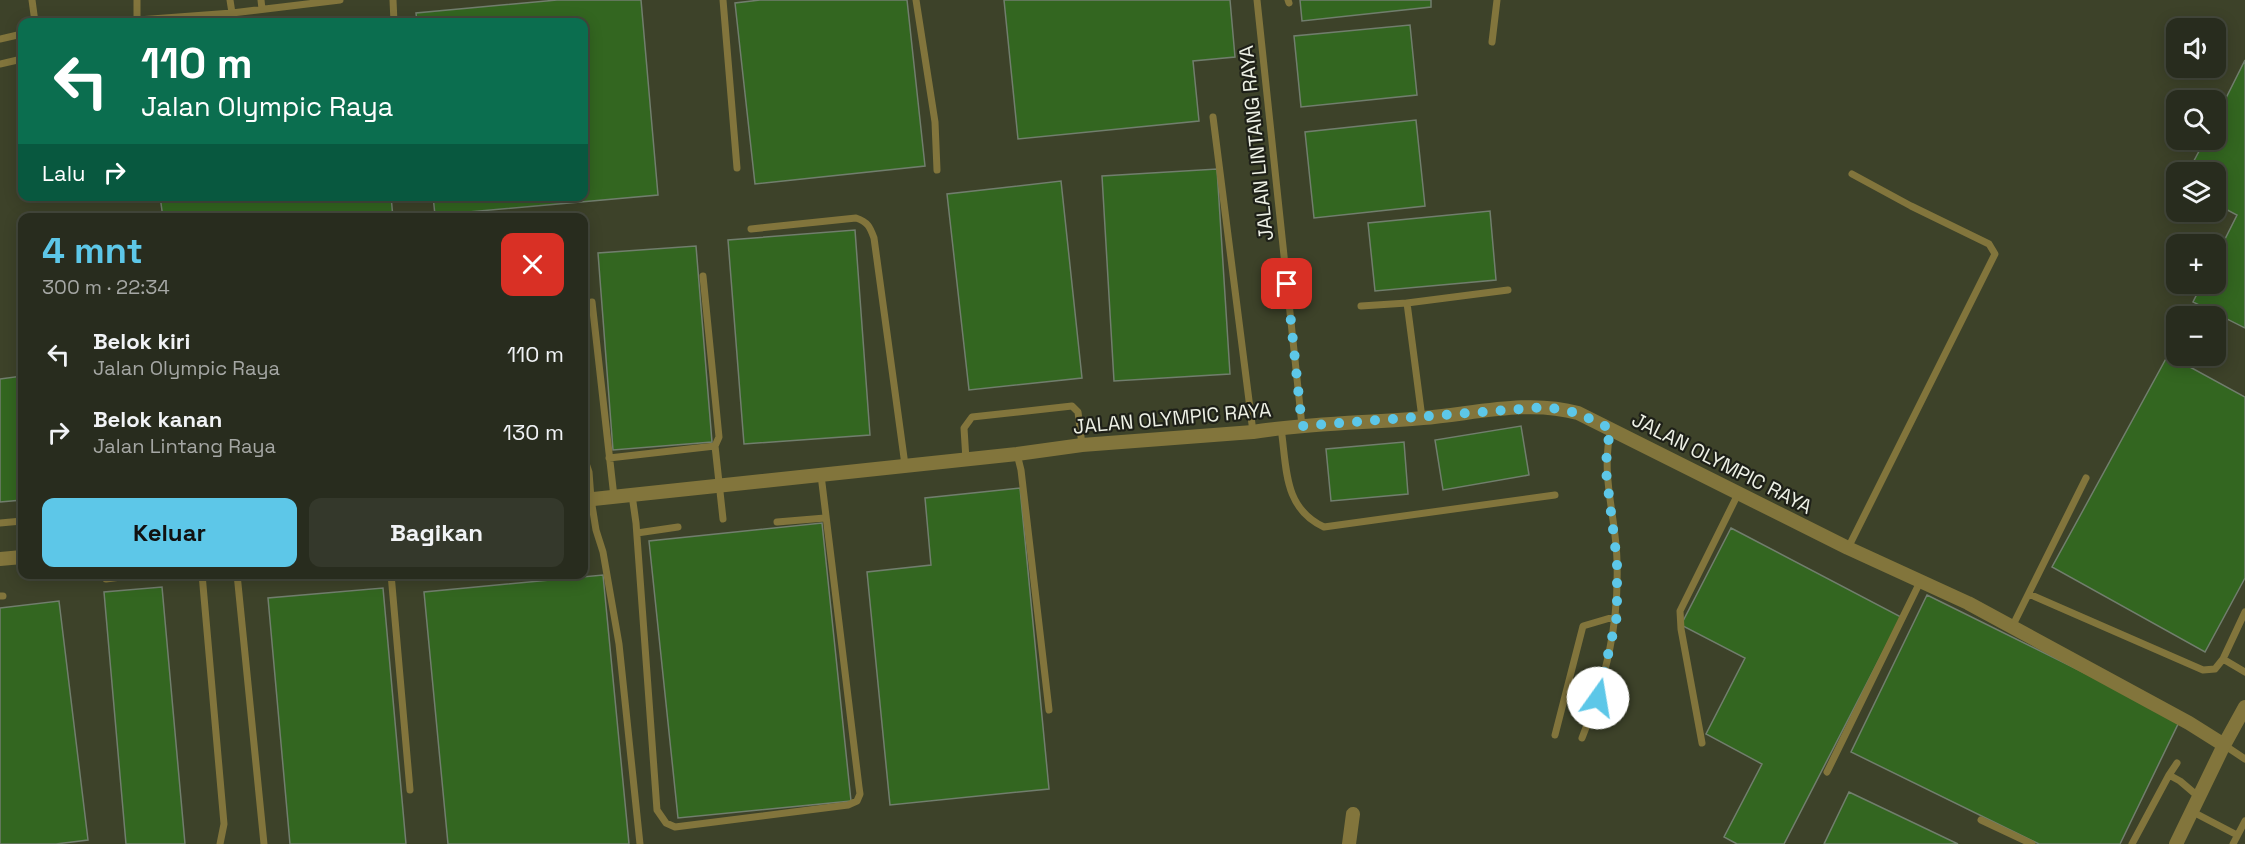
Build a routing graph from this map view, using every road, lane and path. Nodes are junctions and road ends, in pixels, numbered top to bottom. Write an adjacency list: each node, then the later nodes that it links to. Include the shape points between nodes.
1 (32, 0): 13 (lane)
2 (137, 0): 14 (lane)
3 (230, 0): 12 (lane)
4 (261, 0): 11 (lane)
5 (340, 0): 11 (lane)
6 (393, 0): 16 (lane)
7 (723, 0): 23 (lane)
8 (916, 0): 24 (lane, via 935,122)
9 (1257, 0): 33 (lane, JALAN LINTANG RAYA)
10 (1497, 0): 19 (lane)
11 (262, 9): 12 (lane)
12 (232, 13): 15 (lane)
13 (34, 18)
14 (137, 18)
15 (153, 18)
16 (394, 18)
17 (18, 35): 18 (lane)
18 (0, 39)
19 (1492, 42)
20 (18, 59): 21 (lane)
21 (0, 64)
22 (1213, 117): 36 (lane)
23 (737, 168)
24 (937, 170)
25 (1852, 174): 61 (lane, via 1989,244 1995,254)
26 (751, 229): 42 (lane, via 856,218 870,226)
27 (703, 276): 38 (lane, via 719,437)
28 (1508, 290): 30 (lane)
29 (592, 302): 40 (lane)
30 (1407, 303): 31 (lane); 32 (lane)
31 (1361, 306)
32 (1422, 418): 33 (street, JALAN OLYMPIC RAYA); 35 (street, JALAN OLYMPIC RAYA, via 1546,407 1578,413)
33 (1302, 426): 34 (street, JALAN OLYMPIC RAYA)
34 (1281, 428): 36 (street, JALAN OLYMPIC RAYA); 50 (lane, via 1290,490 1296,505 1305,516 1324,527)
35 (1611, 429): 48 (street, JALAN OLYMPIC RAYA); 70 (lane, via 1606,471 1617,562)
36 (1253, 432): 37 (street, JALAN OLYMPIC RAYA)
37 (1082, 445): 39 (street, JALAN OLYMPIC RAYA); 41 (lane, via 1078,412 1072,406 972,417 964,429)
38 (715, 446): 40 (lane); 47 (lane)
39 (1017, 454): 41 (street, JALAN OLYMPIC RAYA); 75 (lane)
40 (609, 459): 51 (lane)
41 (966, 460): 42 (street, JALAN OLYMPIC RAYA)
42 (905, 465): 44 (street, JALAN OLYMPIC RAYA)
43 (588, 469): 46 (lane)
44 (821, 475): 47 (street, JALAN OLYMPIC RAYA); 54 (lane)
45 (2086, 478): 68 (lane)
46 (588, 486)
47 (720, 486): 49 (street, JALAN OLYMPIC RAYA); 55 (lane)
48 (1738, 494): 61 (street, JALAN OLYMPIC RAYA); 78 (lane, via 1680,611)
49 (632, 495): 51 (street, JALAN OLYMPIC RAYA); 60 (lane)
50 (1556, 495)
51 (614, 497): 52 (street, JALAN OLYMPIC RAYA)
52 (588, 499)
53 (588, 502): 93 (lane, via 603,552 619,644)
54 (825, 518): 57 (lane); 60 (lane, via 860,794 857,801 675,827 666,823 657,810)
55 (723, 519)
56 (18, 521): 58 (lane)
57 (777, 522)
58 (0, 523)
59 (678, 527): 60 (lane)
60 (637, 533)
61 (1848, 548): 67 (street, JALAN OLYMPIC RAYA)
62 (18, 557): 63 (street)
63 (0, 559)
64 (202, 579): 91 (lane, via 224,824)
65 (238, 579): 92 (lane)
66 (391, 579): 84 (lane)
67 (1920, 582): 71 (street, JALAN OLYMPIC RAYA); 82 (lane)
68 (2029, 594): 71 (lane); 72 (lane, via 2203,670 2216,669)
69 (2245, 612): 72 (lane)
70 (1617, 616): 76 (lane, via 1583,626); 77 (lane, via 1598,698)
71 (2012, 627): 79 (street, JALAN OLYMPIC RAYA)
72 (2223, 659): 73 (lane)
73 (2245, 672)
74 (2245, 707): 79 (street)
75 (1049, 710)
76 (1555, 735)
77 (1582, 738)
78 (1702, 743)
79 (2224, 745): 80 (lane); 85 (street)
80 (2245, 759)
81 (2177, 763): 83 (lane)
82 (1827, 772)
83 (2169, 775): 85 (lane); 96 (lane)
84 (410, 790)
85 (2200, 798): 86 (street)
86 (2193, 812): 90 (lane); 97 (street)
87 (1353, 814): 94 (street)
88 (1981, 820): 95 (lane)
89 (2245, 821): 90 (lane)
90 (2237, 836): 98 (lane)
91 (220, 844)
92 (264, 844)
93 (640, 844)
94 (1349, 844)
95 (2032, 844)
96 (2132, 844)
97 (2176, 844)
98 (2233, 844)

